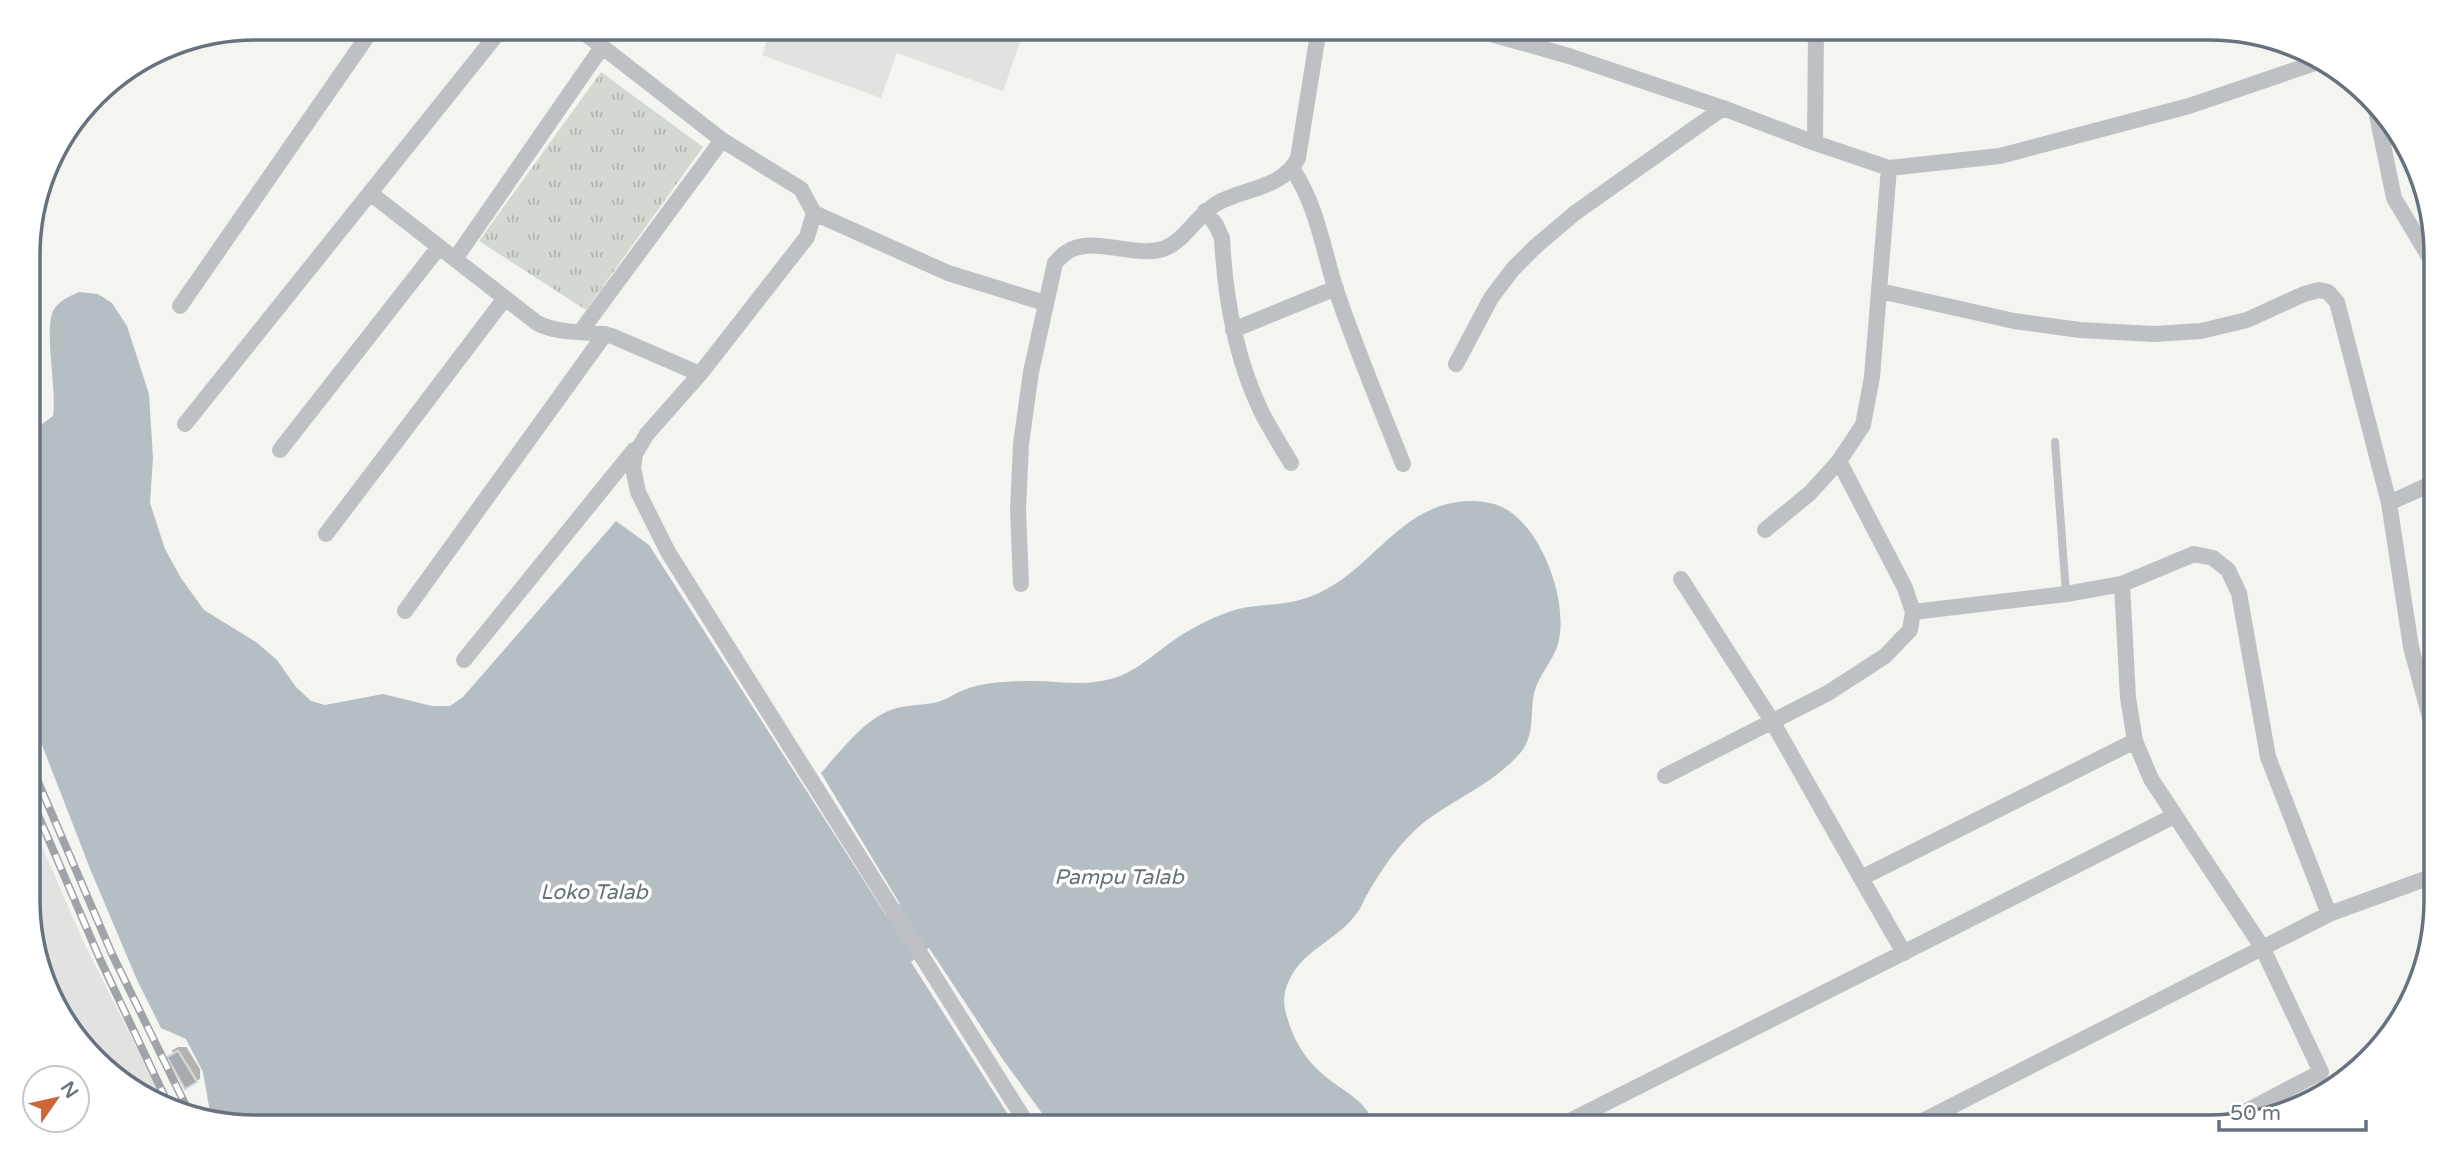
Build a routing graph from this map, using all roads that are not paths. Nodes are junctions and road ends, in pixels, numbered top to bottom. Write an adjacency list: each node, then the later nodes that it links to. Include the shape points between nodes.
1 (1317, 40): 14 (street)
2 (1514, 40): 9 (street)
3 (1816, 40): 12 (street)
4 (364, 41): 25 (street)
5 (492, 41): 15 (street)
6 (594, 41): 7 (street)
7 (602, 47): 11 (street); 20 (street)
8 (2308, 65): 13 (street, via 2189,106 2000,156)
9 (1723, 108): 12 (street); 29 (street, via 1536,246 1491,298)
10 (2379, 124): 18 (street, via 2394,198)
11 (722, 140): 17 (street, via 801,189); 27 (street)
12 (1815, 143): 13 (street)
13 (1889, 168): 22 (street)
14 (1293, 170): 16 (street); 21 (street, via 1306,189)
15 (370, 193): 19 (street); 31 (street)
16 (1205, 211): 24 (street, via 1179,240 1164,248 1083,246 1067,251 1055,263); 26 (street, via 1222,238)
17 (814, 212): 24 (street, via 948,273); 30 (street, via 807,237)
18 (2423, 246)
19 (439, 247): 20 (street); 34 (street)
20 (455, 259): 23 (street)
21 (1336, 288): 26 (street); 37 (street)
22 (1880, 291): 35 (street, via 1863,425); 39 (street, via 2014,321 2154,334 2201,331 2247,320 2305,294 2328,292 2337,302)
23 (505, 298): 27 (street, via 552,330); 41 (street)
24 (1045, 303): 43 (street, via 1021,444)
25 (180, 306)
26 (1233, 330): 36 (street, via 1261,411)
27 (581, 331): 28 (street)
28 (605, 334): 30 (street); 46 (street)
29 (1456, 364)
30 (700, 374): 32 (street)
31 (185, 424)
32 (647, 434): 48 (street); 62 (street, via 633,468 638,492 668,552)
33 (2056, 442): 45 (lane)
34 (280, 450)
35 (1839, 461): 40 (street, via 1810,493); 47 (street)
36 (1291, 463)
37 (1403, 464)
38 (2424, 487): 39 (street)
39 (2389, 503): 49 (street, via 2411,647)
40 (1765, 530)
41 (326, 534)
42 (1681, 579): 50 (street)
43 (1021, 584)
44 (2122, 584): 45 (street); 51 (street); 56 (street, via 2194,554 2213,558 2228,570 2239,593 2268,757)
45 (2067, 594): 47 (street)
46 (405, 611)
47 (1913, 612): 50 (street, via 1910,630 1885,656 1828,693)
48 (464, 660)
49 (2424, 697)
50 (1772, 721): 52 (street); 54 (street)
51 (2135, 741): 53 (street); 54 (street)
52 (1665, 776)
53 (2174, 816): 57 (street); 58 (street)
54 (1861, 878): 58 (street)
55 (2424, 879): 56 (street)
56 (2329, 915): 57 (street)
57 (2262, 947): 59 (street, via 2320,1072); 61 (street)
58 (1904, 953): 60 (street)
59 (2243, 1112)
60 (1583, 1114)
61 (1936, 1114)
62 (1021, 1115)

